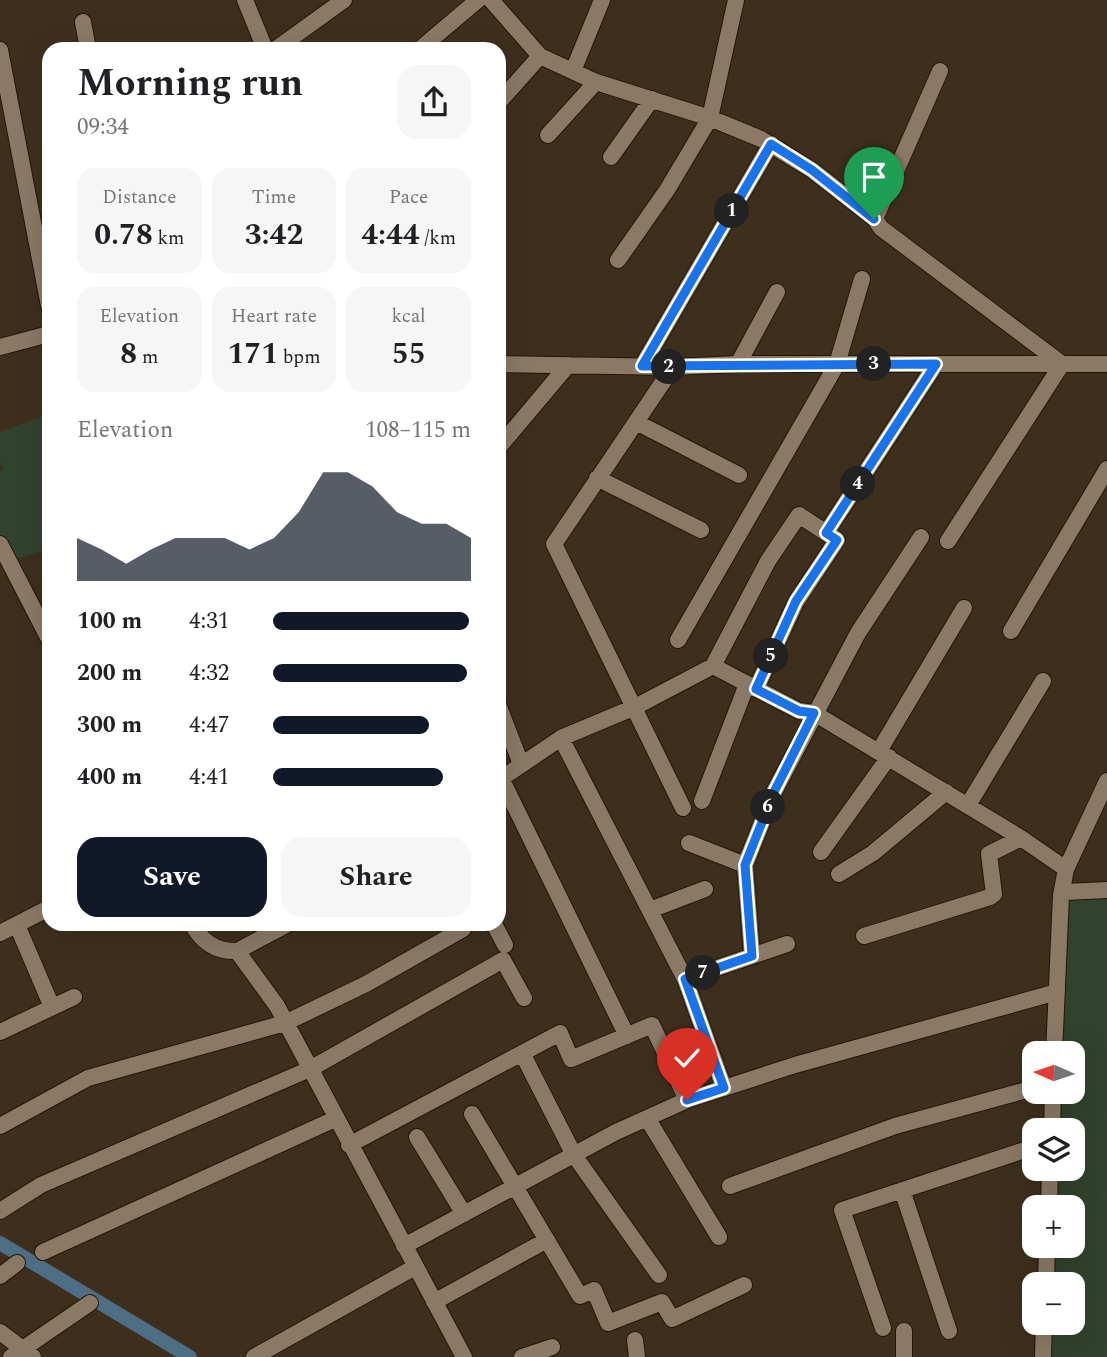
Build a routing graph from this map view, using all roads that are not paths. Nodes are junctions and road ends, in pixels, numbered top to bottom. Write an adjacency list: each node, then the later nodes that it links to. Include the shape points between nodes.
1 (245, 0): 9 (street)
2 (344, 0): 10 (street)
3 (478, 0): 11 (street)
4 (491, 0): 13 (street)
5 (602, 0): 14 (street)
6 (736, 0): 19 (street)
7 (83, 22): 8 (street)
8 (87, 42)
9 (262, 42)
10 (286, 42)
11 (428, 42)
12 (0, 50): 25 (street)
13 (540, 56): 14 (street); 17 (street)
14 (573, 71): 16 (street)
15 (940, 71): 23 (street)
16 (596, 82): 18 (street); 20 (street)
17 (506, 94)
18 (652, 99): 19 (street); 22 (street)
19 (710, 118): 21 (street); 24 (street)
20 (548, 135)
21 (771, 144): 23 (street); 37 (street)
22 (611, 157)
23 (874, 219): 33 (street)
24 (618, 260)
25 (42, 269)
26 (862, 279): 31 (street)
27 (777, 292): 36 (street)
28 (42, 336): 29 (street)
29 (0, 347)
30 (506, 364): 35 (street)
31 (837, 364): 32 (street); 36 (street); 52 (street)
32 (936, 364): 33 (street); 45 (street)
33 (1062, 364): 34 (street); 47 (street)
34 (1107, 364)
35 (568, 365): 37 (street); 40 (street)
36 (738, 365): 38 (street)
37 (642, 366): 38 (street)
38 (673, 367): 39 (street)
39 (636, 422): 42 (street); 43 (street)
40 (506, 439)
41 (1107, 469): 51 (street)
42 (738, 475)
43 (597, 478): 44 (street); 56 (street, via 554,544)
44 (701, 530)
45 (826, 533): 53 (street, via 799,516 768,561); 55 (street, via 837,540 796,601)
46 (921, 537): 57 (street, via 858,633)
47 (947, 541)
48 (0, 544): 50 (street)
49 (964, 608): 60 (street)
50 (42, 625)
51 (1011, 631)
52 (678, 640)
53 (713, 666): 55 (street); 56 (street)
54 (1043, 681): 67 (street)
55 (752, 686): 57 (street, via 799,711); 66 (street)
56 (635, 707): 59 (street); 68 (street)
57 (814, 713): 60 (street); 72 (street, via 774,792)
58 (506, 725): 61 (street)
59 (561, 738): 61 (street); 78 (street)
60 (884, 754): 65 (street); 71 (street)
61 (521, 764): 62 (street)
62 (506, 775)
63 (1107, 781): 73 (street)
64 (506, 791): 98 (street)
65 (946, 792): 67 (street); 74 (street, via 873,853)
66 (702, 801)
67 (968, 805): 69 (street)
68 (683, 808)
69 (1021, 838): 73 (street); 86 (street, via 989,854 994,894 990,897)
70 (689, 844): 72 (street)
71 (821, 852)
72 (745, 865): 90 (street)
73 (1066, 869): 77 (street)
74 (839, 874)
75 (705, 889): 78 (street)
76 (1107, 890): 77 (street)
77 (1061, 895): 92 (street)
78 (650, 910): 91 (street)
79 (42, 912): 80 (street)
80 (17, 925): 85 (street); 95 (street)
81 (197, 931): 89 (street, via 206,943)
82 (275, 931): 89 (street)
83 (459, 931): 96 (street)
84 (498, 931): 88 (street)
85 (0, 933)
86 (864, 936)
87 (787, 944): 90 (street)
88 (505, 945)
89 (237, 951): 96 (street)
90 (752, 956): 91 (street)
91 (685, 979): 102 (street)
92 (1057, 992): 99 (street); 102 (street)
93 (74, 996): 95 (street)
94 (524, 998): 101 (street, via 503,960)
95 (52, 1007): 97 (street)
96 (285, 1023): 101 (street); 108 (street, via 88,1078)
97 (0, 1032)
98 (627, 1035): 100 (street, via 571,1059 560,1033); 104 (street, via 652,1026)
99 (1055, 1041)
100 (522, 1053): 110 (street); 112 (street)
101 (310, 1069): 107 (street); 116 (street, via 41,1185)
102 (724, 1088): 104 (street)
103 (1022, 1091): 114 (street, via 895,1126)
104 (687, 1100): 106 (street)
105 (472, 1114): 113 (street)
106 (647, 1118): 112 (street); 118 (street)
107 (335, 1119): 110 (street); 121 (street)
108 (0, 1126)
109 (417, 1137): 117 (street)
110 (349, 1145): 120 (street)
111 (1022, 1151): 115 (street)
112 (575, 1154): 113 (street); 124 (street)
113 (515, 1186): 117 (street); 119 (street)
114 (730, 1186)
115 (902, 1190): 129 (street, via 842,1210); 131 (street)
116 (0, 1211)
117 (464, 1214): 120 (street)
118 (719, 1237)
119 (547, 1240): 126 (street, via 580,1296 594,1290 608,1323 662,1302 672,1319); 127 (street)
120 (404, 1246): 123 (street)
121 (43, 1252)
122 (17, 1263): 125 (street)
123 (415, 1267): 127 (street); 136 (street)
124 (659, 1275)
125 (0, 1276)
126 (744, 1285)
127 (434, 1302): 137 (street)
128 (90, 1303): 135 (street)
129 (883, 1328)
130 (904, 1331): 139 (street)
131 (949, 1331)
132 (0, 1332): 135 (street)
133 (1044, 1335): 140 (street)
134 (552, 1347): 138 (street)
135 (22, 1354)
136 (254, 1357)
137 (464, 1357)
138 (522, 1357)
139 (904, 1357)
140 (1043, 1357)

